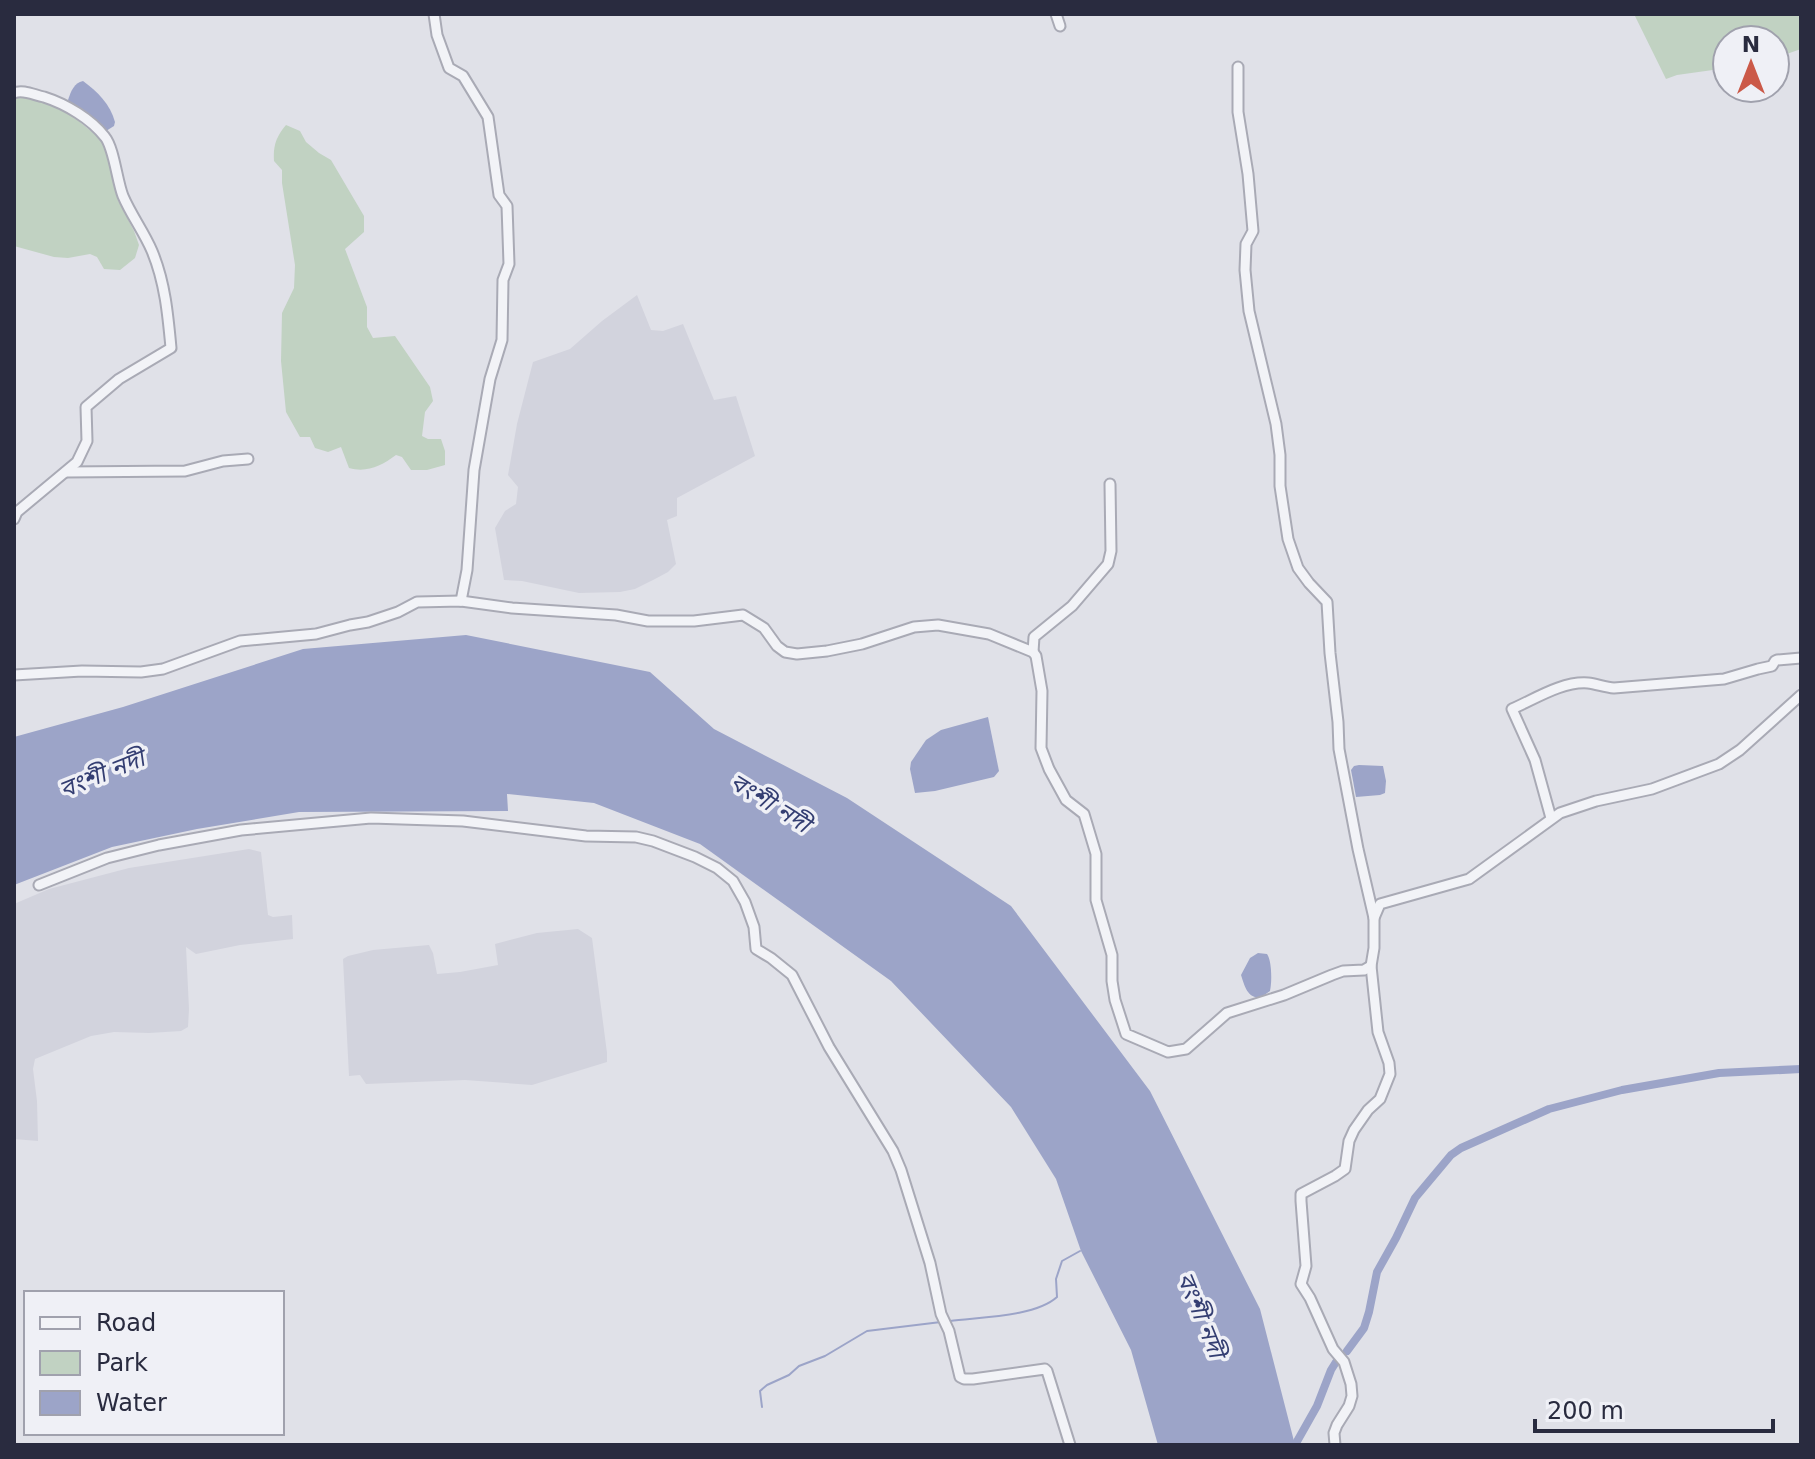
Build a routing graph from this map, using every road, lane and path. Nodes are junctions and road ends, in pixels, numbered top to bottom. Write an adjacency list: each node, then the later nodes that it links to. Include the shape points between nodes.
1 (434, 14): 10 (street, via 449,68 463,76 488,117 499,195 507,206 509,248 502,340 474,470)
2 (1056, 14): 3 (street)
3 (1060, 26)
4 (1238, 67): 17 (street, via 1238,112 1253,231 1246,244 1249,311 1276,424 1288,539 1298,568 1327,602 1339,749)
5 (14, 93): 7 (street, via 55,100 106,138 124,197 154,255 165,296 171,348 119,379 86,407 87,441)
6 (248, 459): 7 (street, via 185,471)
7 (66, 472): 9 (street)
8 (1110, 484): 11 (street, via 1108,564 1072,606 1034,637)
9 (14, 519)
10 (461, 601): 11 (street, via 648,621 743,615 764,628 785,652 797,654 938,625 989,634); 13 (street, via 417,602 385,617 316,634 240,641 163,669)
11 (1033, 652): 18 (street, via 1042,691 1041,748 1066,800 1084,814 1096,854 1096,900 1126,1034 1168,1052 1186,1049 1227,1013)
12 (1801, 658): 15 (street, via 1777,660 1724,679 1614,688 1593,683 1566,686 1512,709 1535,760)
13 (14, 675)
14 (1801, 695): 15 (street, via 1719,764)
15 (1551, 818): 17 (street, via 1469,879 1380,904)
16 (39, 885): 19 (street, via 107,858 159,845 241,830 371,818 636,837 717,868 733,881 745,902 756,949 792,975 893,1151 960,1377 1045,1369)
17 (1374, 918): 18 (street)
18 (1371, 966): 20 (street, via 1378,1032 1390,1074 1380,1099 1354,1130 1345,1169 1301,1194 1306,1266 1301,1284 1351,1384 1349,1406 1334,1433)
19 (1070, 1445)
20 (1335, 1445)

